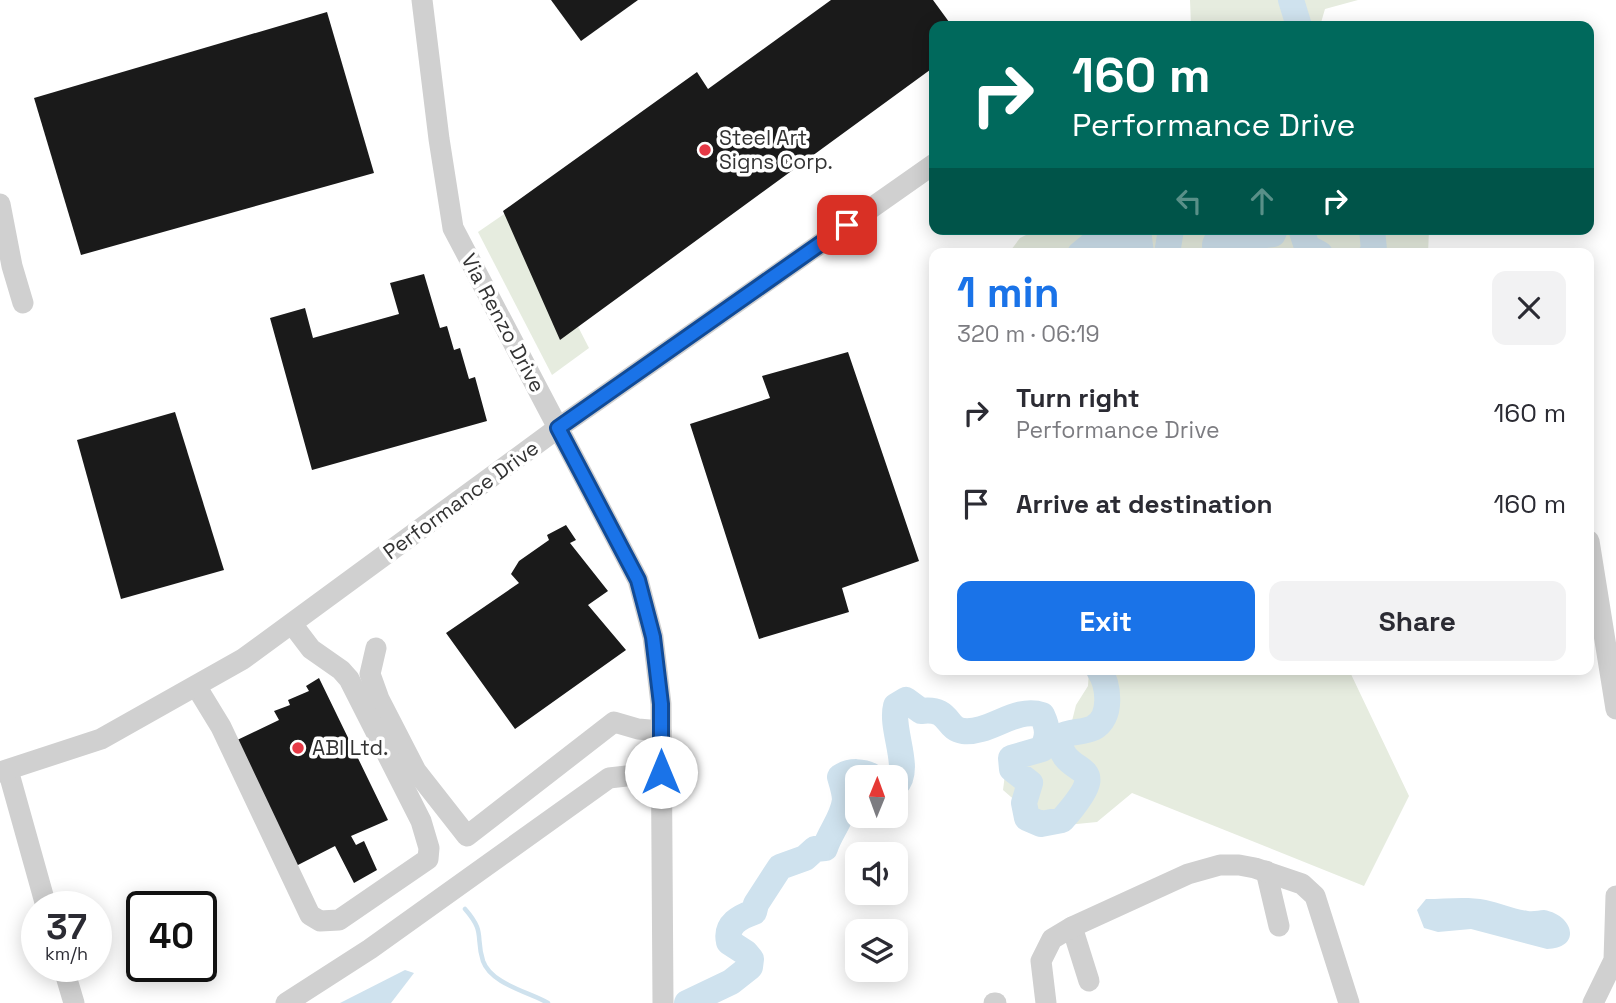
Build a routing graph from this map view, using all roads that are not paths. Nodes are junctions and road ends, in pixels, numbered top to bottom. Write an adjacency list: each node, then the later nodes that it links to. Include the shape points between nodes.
1 (422, 0): 5 (street, Via Renzo Drive, via 453,228)
2 (929, 167): 5 (street, Performance Drive)
3 (0, 204): 4 (street)
4 (23, 303)
5 (558, 428): 7 (street, Performance Drive); 11 (street, Via Renzo Drive, via 638,580 653,637)
6 (1594, 572): 10 (street)
7 (292, 624): 9 (street, Performance Drive); 9 (street, via 311,649 349,679 421,821 429,848 428,859 339,920 328,923 310,915 221,727)
8 (376, 648): 11 (street, via 370,674 379,699 416,771 467,836 614,722)
9 (196, 686): 12 (street, Performance Drive, via 101,739)
10 (1616, 709)
11 (661, 731): 13 (street, Via Renzo Drive)
12 (4, 771): 15 (street)
13 (661, 772): 22 (street, via 609,778 370,949); 23 (street, Via Renzo Drive)
14 (1266, 871): 17 (street); 18 (street, via 1220,865 1188,874); 25 (street, via 1302,884 1315,896)
15 (41, 891)
16 (1616, 896): 26 (street, via 1614,960)
17 (1279, 926)
18 (1072, 927): 19 (street); 24 (street, via 1052,939 1041,961)
19 (1090, 981)
20 (68, 982): 21 (street)
21 (74, 1003)
22 (286, 1003)
23 (663, 1003)
24 (1046, 1003)
25 (1349, 1003)
26 (1593, 1003)

